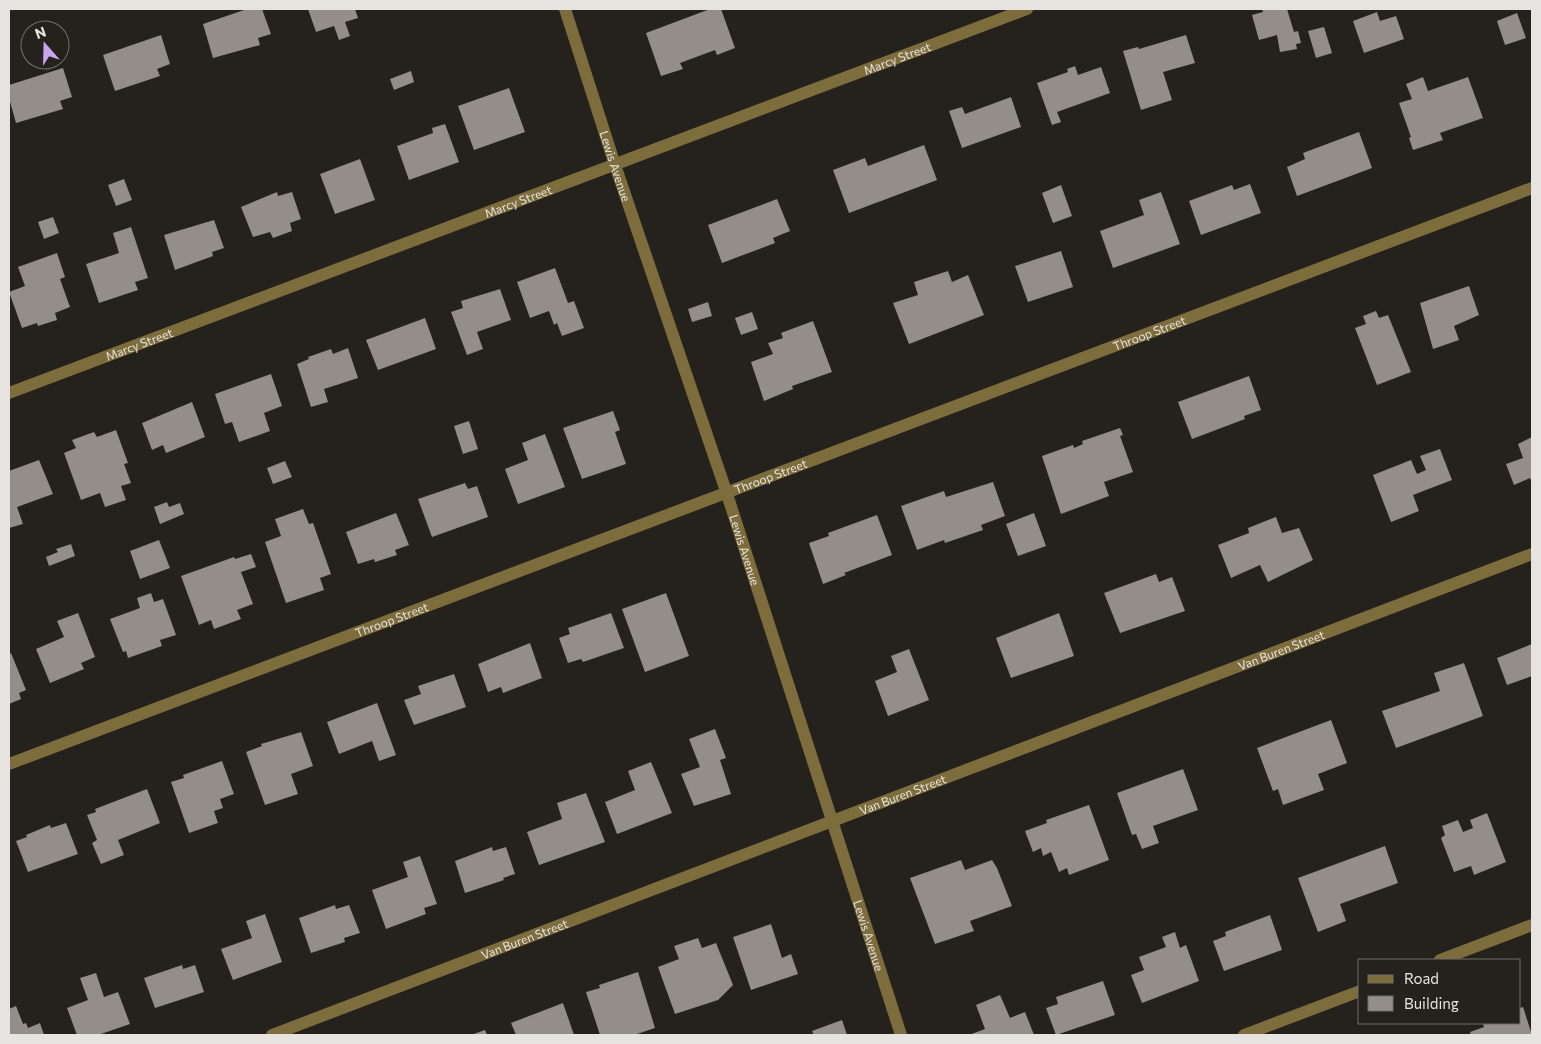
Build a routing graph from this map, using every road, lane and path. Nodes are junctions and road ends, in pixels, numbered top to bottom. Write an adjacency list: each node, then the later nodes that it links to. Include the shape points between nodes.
1 (565, 9): 3 (street, Lewis Avenue)
2 (1027, 9): 3 (street, Marcy Street)
3 (615, 166): 5 (street, Marcy Street); 6 (street, Lewis Avenue)
4 (1532, 188): 6 (street, Throop Street)
5 (9, 393)
6 (727, 494): 8 (street, Throop Street); 9 (street, Lewis Avenue)
7 (1532, 554): 9 (street, Van Buren Street)
8 (9, 764)
9 (834, 822): 13 (street, Van Buren Street); 14 (street, Lewis Avenue)
10 (1532, 925): 11 (street)
11 (1443, 959)
12 (1358, 992): 15 (street)
13 (272, 1035)
14 (901, 1035)
15 (1244, 1035)

